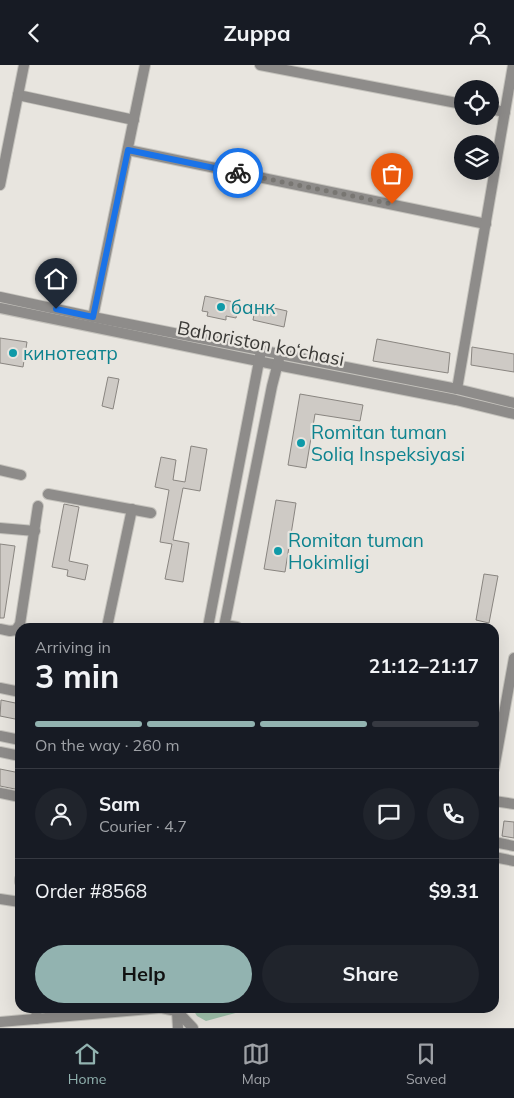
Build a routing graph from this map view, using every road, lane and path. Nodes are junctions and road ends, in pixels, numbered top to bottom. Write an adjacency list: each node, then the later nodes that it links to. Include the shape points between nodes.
1 (24, 65): 5 (street)
2 (145, 65): 9 (street)
3 (260, 65): 6 (street)
4 (513, 65): 8 (street)
5 (18, 95): 9 (street); 11 (street)
6 (454, 102)
7 (499, 111): 8 (street)
8 (505, 112): 12 (street)
9 (134, 120): 10 (street)
10 (128, 150): 12 (street); 15 (street)
11 (0, 185)
12 (486, 223): 20 (street)
13 (0, 297): 15 (street, Bahoriston ko‘chasi)
14 (0, 308): 18 (street, Bahoriston ko‘chasi)
15 (93, 317): 16 (street, Bahoriston ko‘chasi)
16 (262, 350): 17 (street, Bahoriston ko‘chasi); 18 (street)
17 (280, 354): 19 (street); 20 (street, Bahoriston ko‘chasi)
18 (259, 361): 19 (street, Bahoriston ko‘chasi); 33 (street)
19 (277, 365): 22 (street, Bahoriston ko‘chasi); 34 (street)
20 (458, 389): 21 (street, Bahoriston ko‘chasi)
21 (514, 403)
22 (514, 414)
23 (0, 470): 24 (street)
24 (21, 475)
25 (48, 494): 27 (street)
26 (38, 506): 30 (street)
27 (132, 509): 28 (street); 32 (street)
28 (152, 513)
29 (0, 528): 30 (street)
30 (34, 531): 31 (street)
31 (20, 623)
32 (108, 623)
33 (209, 623)
34 (226, 623)
35 (0, 629): 36 (street)
36 (15, 630)
37 (514, 657): 40 (street)
38 (0, 689): 39 (street)
39 (15, 691)
40 (510, 702): 43 (street)
41 (0, 736): 42 (street)
42 (15, 739)
43 (499, 748)
44 (0, 752): 45 (street)
45 (15, 755)
46 (0, 793): 47 (street)
47 (15, 796)
48 (499, 802): 49 (street)
49 (514, 804)
50 (499, 843): 51 (street)
51 (514, 846)
52 (499, 858): 53 (street)
53 (514, 861)
54 (0, 899): 55 (street)
55 (15, 901)
56 (36, 1013): 60 (street)
57 (104, 1013): 60 (street)
58 (178, 1013): 62 (street)
59 (180, 1013): 63 (street)
60 (36, 1019): 61 (street)
61 (0, 1022)
62 (178, 1028)
63 (194, 1028)

